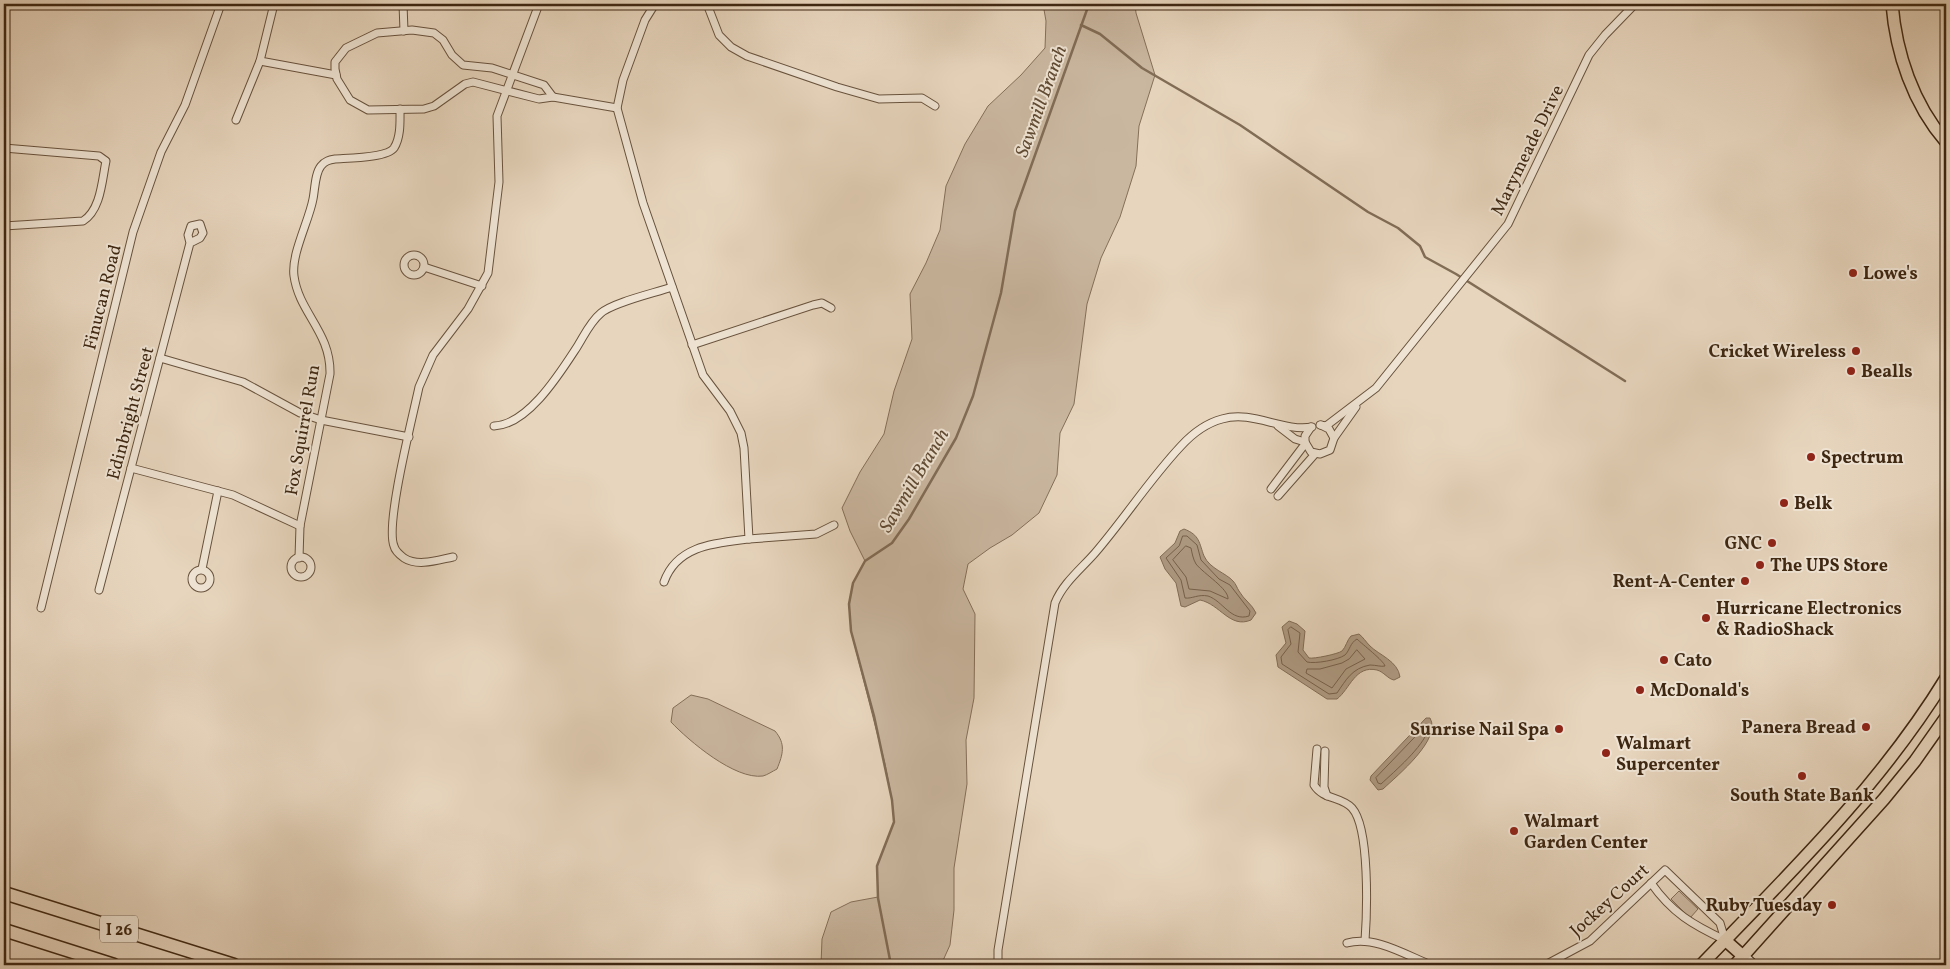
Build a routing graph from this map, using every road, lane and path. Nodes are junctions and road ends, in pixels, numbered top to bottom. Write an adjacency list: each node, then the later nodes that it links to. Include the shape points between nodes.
1 (221, 4): 51 (street, Finucan Road, via 185,105 161,152 133,232)
2 (274, 4): 10 (street)
3 (403, 4): 9 (street)
4 (539, 4): 12 (street)
5 (655, 4): 16 (street, via 623,80)
6 (706, 4): 15 (street, via 720,35 747,56 870,96 902,100 922,98)
7 (1635, 4): 29 (street, Marymeade Drive, via 1590,55 1508,224 1390,371)
8 (1892, 4): 19 (main road, via 1901,60 1915,95)
9 (404, 31): 11 (street, via 377,33 351,45 335,62); 12 (street, via 434,33 463,65 492,68)
10 (260, 61): 11 (street); 18 (street)
11 (336, 76): 17 (street, via 358,107 368,110)
12 (512, 76): 13 (street); 14 (street, via 544,85)
13 (506, 90): 14 (street, via 539,99); 17 (street, via 473,82 434,106); 24 (street, via 497,116 499,182 488,273)
14 (553, 97): 16 (street)
15 (935, 106)
16 (617, 108): 25 (street, via 643,203)
17 (400, 109): 30 (street, Fox Squirrel Run, via 394,149 386,154 334,159 320,167 310,216 294,263 297,291 323,337 330,360)
18 (236, 120)
19 (1946, 142)
20 (4, 148): 21 (street, via 99,156 106,161 96,206 83,221)
21 (4, 226)
22 (190, 243): 28 (street, Edinbright Street)
23 (424, 267): 24 (street)
24 (482, 286): 35 (street, via 433,355 419,387)
25 (672, 287): 27 (street); 33 (street, via 599,314 532,406 512,422)
26 (831, 308): 27 (street, via 822,303 813,304)
27 (692, 345): 45 (street, via 707,383 730,411 740,433 744,448)
28 (160, 358): 30 (street, via 243,382 300,413); 39 (street, Edinbright Street)
29 (1362, 399): 32 (street, Marymeade Drive, via 1326,426); 36 (street, Marymeade Drive)
30 (321, 420): 35 (street); 44 (street, Fox Squirrel Run)
31 (1270, 422): 34 (street, via 1298,429); 37 (street); 66 (street, via 1253,418 1224,418 1196,433 1181,446 1095,553 1060,591 1052,623)
32 (1320, 425): 34 (street); 36 (street, via 1329,428)
33 (494, 426)
34 (1312, 427): 37 (street, via 1307,431)
35 (409, 437): 46 (street, via 396,495 393,546 405,559 414,562)
36 (1334, 438): 38 (street, via 1330,450)
37 (1305, 443): 38 (street); 40 (street)
38 (1315, 454): 42 (street)
39 (131, 468): 41 (street); 50 (street, Edinbright Street)
40 (1272, 489)
41 (218, 491): 44 (street); 48 (street)
42 (1278, 496)
43 (834, 525): 45 (street, via 816,534)
44 (300, 526): 47 (street, Fox Squirrel Run)
45 (749, 539): 49 (street, via 712,544 691,552 669,568)
46 (453, 557)
47 (299, 558)
48 (202, 570)
49 (664, 582)
50 (99, 590)
51 (42, 608)
52 (1946, 678): 60 (main road, via 1896,753 1822,839)
53 (1946, 717): 63 (main road, via 1879,805)
54 (1317, 748): 56 (street, via 1314,785)
55 (1325, 751): 56 (street, via 1324,787)
56 (1327, 797): 61 (street, via 1348,804 1360,823 1366,876)
57 (1651, 883): 60 (street, via 1662,899 1684,919); 60 (street, Jockey Court, via 1665,870 1720,923); 68 (street, Jockey Court, via 1590,941)
58 (4, 893): 65 (highway, I 26)
59 (4, 930): 64 (highway, I 26)
60 (1725, 940): 63 (main road); 69 (main road)
61 (1365, 941): 62 (street); 67 (street)
62 (1346, 943)
63 (1743, 956): 70 (main road); 71 (main road)
64 (114, 965)
65 (234, 965)
66 (998, 965)
67 (1431, 965)
68 (1545, 965)
69 (1701, 965)
70 (1735, 965)
71 (1753, 965)

